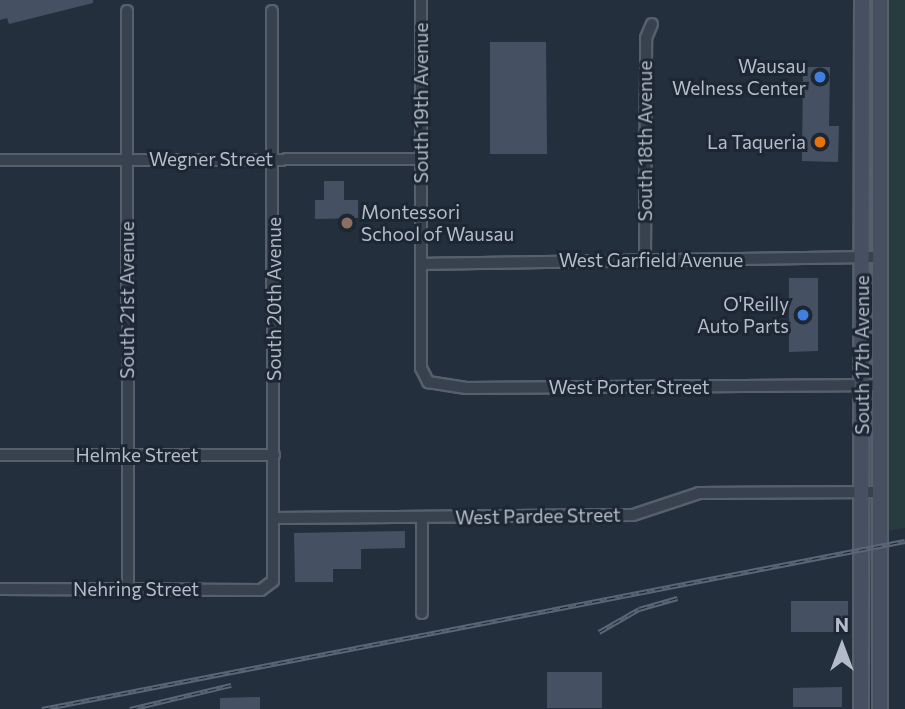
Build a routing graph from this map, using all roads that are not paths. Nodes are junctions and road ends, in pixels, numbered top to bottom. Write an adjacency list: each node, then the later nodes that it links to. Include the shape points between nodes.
1 (421, 0): 8 (street, South 19th Avenue)
2 (862, 0): 11 (main road, South 17th Avenue)
3 (880, 0): 12 (main road, South 17th Avenue)
4 (127, 11): 10 (street, South 21st Avenue)
5 (271, 11): 7 (street, South 20th Avenue)
6 (652, 24): 13 (street, South 18th Avenue, via 646,38)
7 (274, 158): 8 (street, Wegner Street); 10 (street, Wegner Street); 20 (street, South 20th Avenue)
8 (422, 159): 14 (street, South 19th Avenue)
9 (0, 160): 10 (street, Wegner Street)
10 (127, 160): 19 (street, South 21st Avenue)
11 (862, 257): 12 (street, West Garfield Avenue); 13 (street, West Garfield Avenue); 16 (main road, South 17th Avenue)
12 (880, 257): 17 (main road, South 17th Avenue)
13 (645, 259): 14 (street, West Garfield Avenue)
14 (421, 264): 15 (street, South 19th Avenue)
15 (421, 333): 16 (street, West Porter Street, via 421,368 437,387)
16 (863, 385): 17 (street, West Porter Street); 21 (main road, South 17th Avenue)
17 (881, 385): 22 (main road, South 17th Avenue)
18 (0, 455): 19 (street, Helmke Street)
19 (127, 455): 20 (street, Helmke Street); 27 (street, South 21st Avenue)
20 (274, 455): 23 (street, South 20th Avenue)
21 (863, 492): 22 (street, West Pardee Street); 24 (street, West Pardee Street, via 699,492 633,515); 29 (main road, South 17th Avenue)
22 (882, 492): 30 (main road, South 17th Avenue)
23 (275, 518): 24 (street, West Pardee Street); 25 (street, South 20th Avenue, via 275,577)
24 (422, 518): 28 (street)
25 (270, 585): 27 (street, Nehring Street, via 261,590)
26 (0, 589): 27 (street, Nehring Street)
27 (128, 589)
28 (422, 613)
29 (861, 709)
30 (880, 709)

